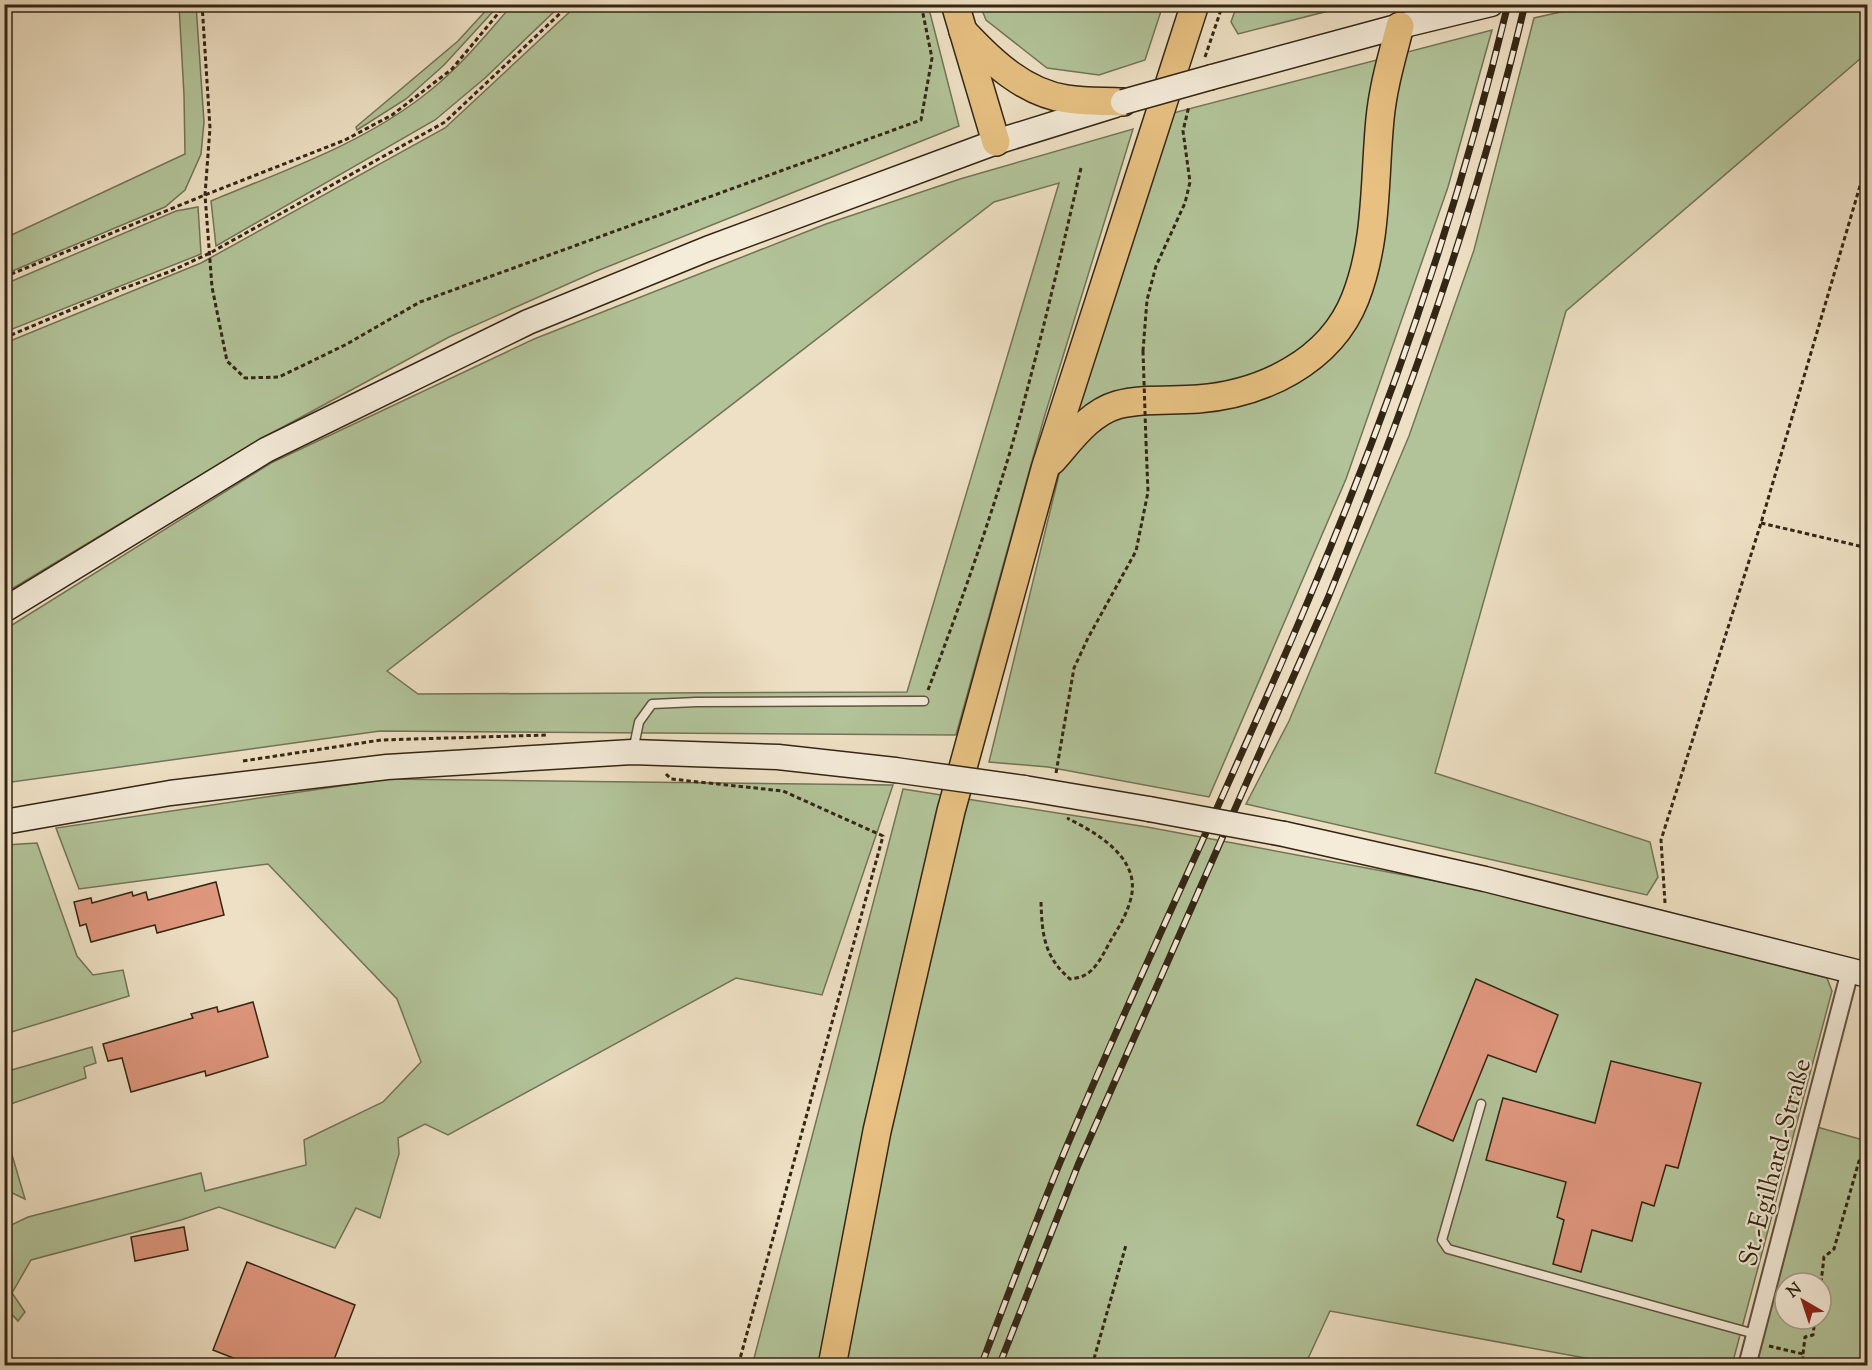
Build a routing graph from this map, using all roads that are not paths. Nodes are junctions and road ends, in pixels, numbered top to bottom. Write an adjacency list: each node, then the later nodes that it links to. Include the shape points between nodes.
1 (955, 4): 5 (main road)
2 (1195, 4): 8 (main road)
3 (1491, 4): 4 (street)
4 (1400, 26): 6 (street, bridge, via 1208,69); 8 (main road, via 1380,119 1372,243 1354,301 1338,330 1317,353 1291,372 1245,392 1116,405 1076,434)
5 (963, 31): 6 (main road, via 1012,77 1042,92 1065,99); 7 (main road)
6 (1123, 102): 7 (street)
7 (996, 142): 9 (street, via 707,249 528,322 266,450)
8 (1045, 469): 16 (main road, via 926,914 877,1131)
9 (4, 610)
10 (924, 701): 11 (lane, via 652,704 639,722)
11 (639, 752): 12 (street, via 387,767 170,793); 13 (street, bridge, via 778,757 896,770 1149,809 1284,834 1485,879)
12 (4, 822)
13 (1859, 973): 15 (street, St.-Egilhard-Straße)
14 (1481, 1104): 15 (lane, via 1442,1240 1448,1249)
15 (1754, 1338): 17 (street, St.-Egilhard-Straße)
16 (832, 1365)
17 (1747, 1365)

